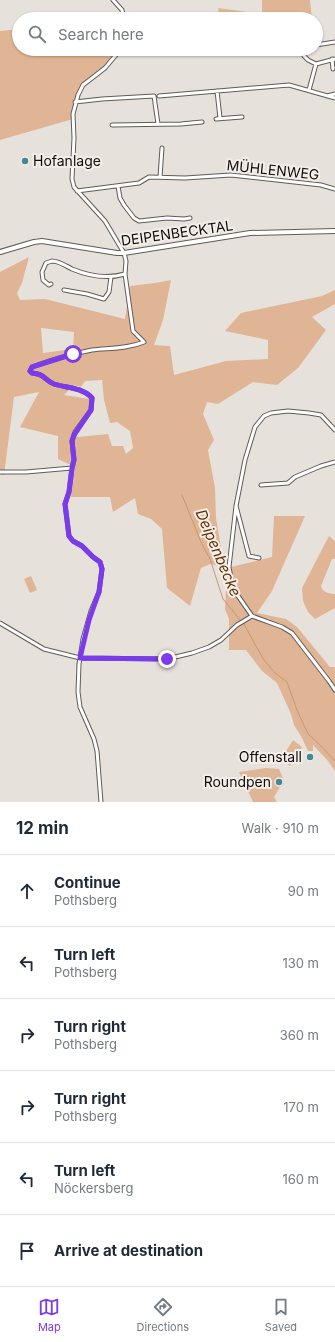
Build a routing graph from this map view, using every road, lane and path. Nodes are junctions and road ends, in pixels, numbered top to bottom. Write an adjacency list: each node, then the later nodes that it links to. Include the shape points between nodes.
1 (113, 0): 2 (street)
2 (122, 12)
3 (335, 42): 4 (street)
4 (323, 44)
5 (115, 56): 16 (street, via 105,68 83,85)
6 (304, 56): 8 (street)
7 (333, 59): 8 (street); 9 (street)
8 (316, 64): 10 (street)
9 (333, 69)
10 (309, 90): 11 (street, via 284,85); 14 (street)
11 (217, 91): 13 (street); 18 (street)
12 (335, 94): 14 (street)
13 (159, 96)
14 (327, 96): 15 (street)
15 (335, 98)
16 (75, 102): 21 (street, via 154,96); 27 (street, via 72,179)
17 (242, 117): 18 (street)
18 (220, 118): 19 (street)
19 (216, 119)
20 (202, 122): 21 (street)
21 (158, 124): 22 (street)
22 (112, 125)
23 (162, 148): 24 (street)
24 (160, 177): 25 (street, MÜHLENWEG, via 149,176 139,183); 26 (street, MÜHLENWEG, via 231,175)
25 (118, 186): 27 (street, MÜHLENWEG); 28 (street, via 120,198 138,221)
26 (335, 189)
27 (77, 191): 31 (street, via 105,221)
28 (190, 218)
29 (335, 231): 31 (main road, DEIPENBECKTAL, via 250,233)
30 (0, 252): 31 (main road, DEIPENBECKTAL, via 42,241)
31 (124, 253): 32 (street)
32 (125, 274): 33 (street); 38 (street, via 133,330 144,342 83,352 40,364 30,371 41,374 53,384 76,389 92,398 91,410 72,438)
33 (111, 277): 34 (street, via 82,272 52,260 46,263 42,272 43,280); 35 (street, via 109,292 104,299)
34 (51, 284)
35 (64, 290)
36 (335, 430): 41 (street, via 318,414 283,411 264,416 255,426)
37 (335, 462): 40 (street, via 296,477 288,483)
38 (72, 468): 39 (street); 45 (street, via 65,504 68,534 100,562 102,569 99,592 90,616)
39 (0, 472)
40 (261, 485)
41 (236, 506): 42 (street, via 249,556); 43 (street, via 229,572 236,593)
42 (259, 558)
43 (252, 616): 45 (street, via 209,647 180,656 167,659); 46 (street, via 292,633)
44 (0, 623): 45 (street, via 44,649)
45 (80, 658): 47 (street, via 80,707 97,751)
46 (335, 690)
47 (101, 802)

